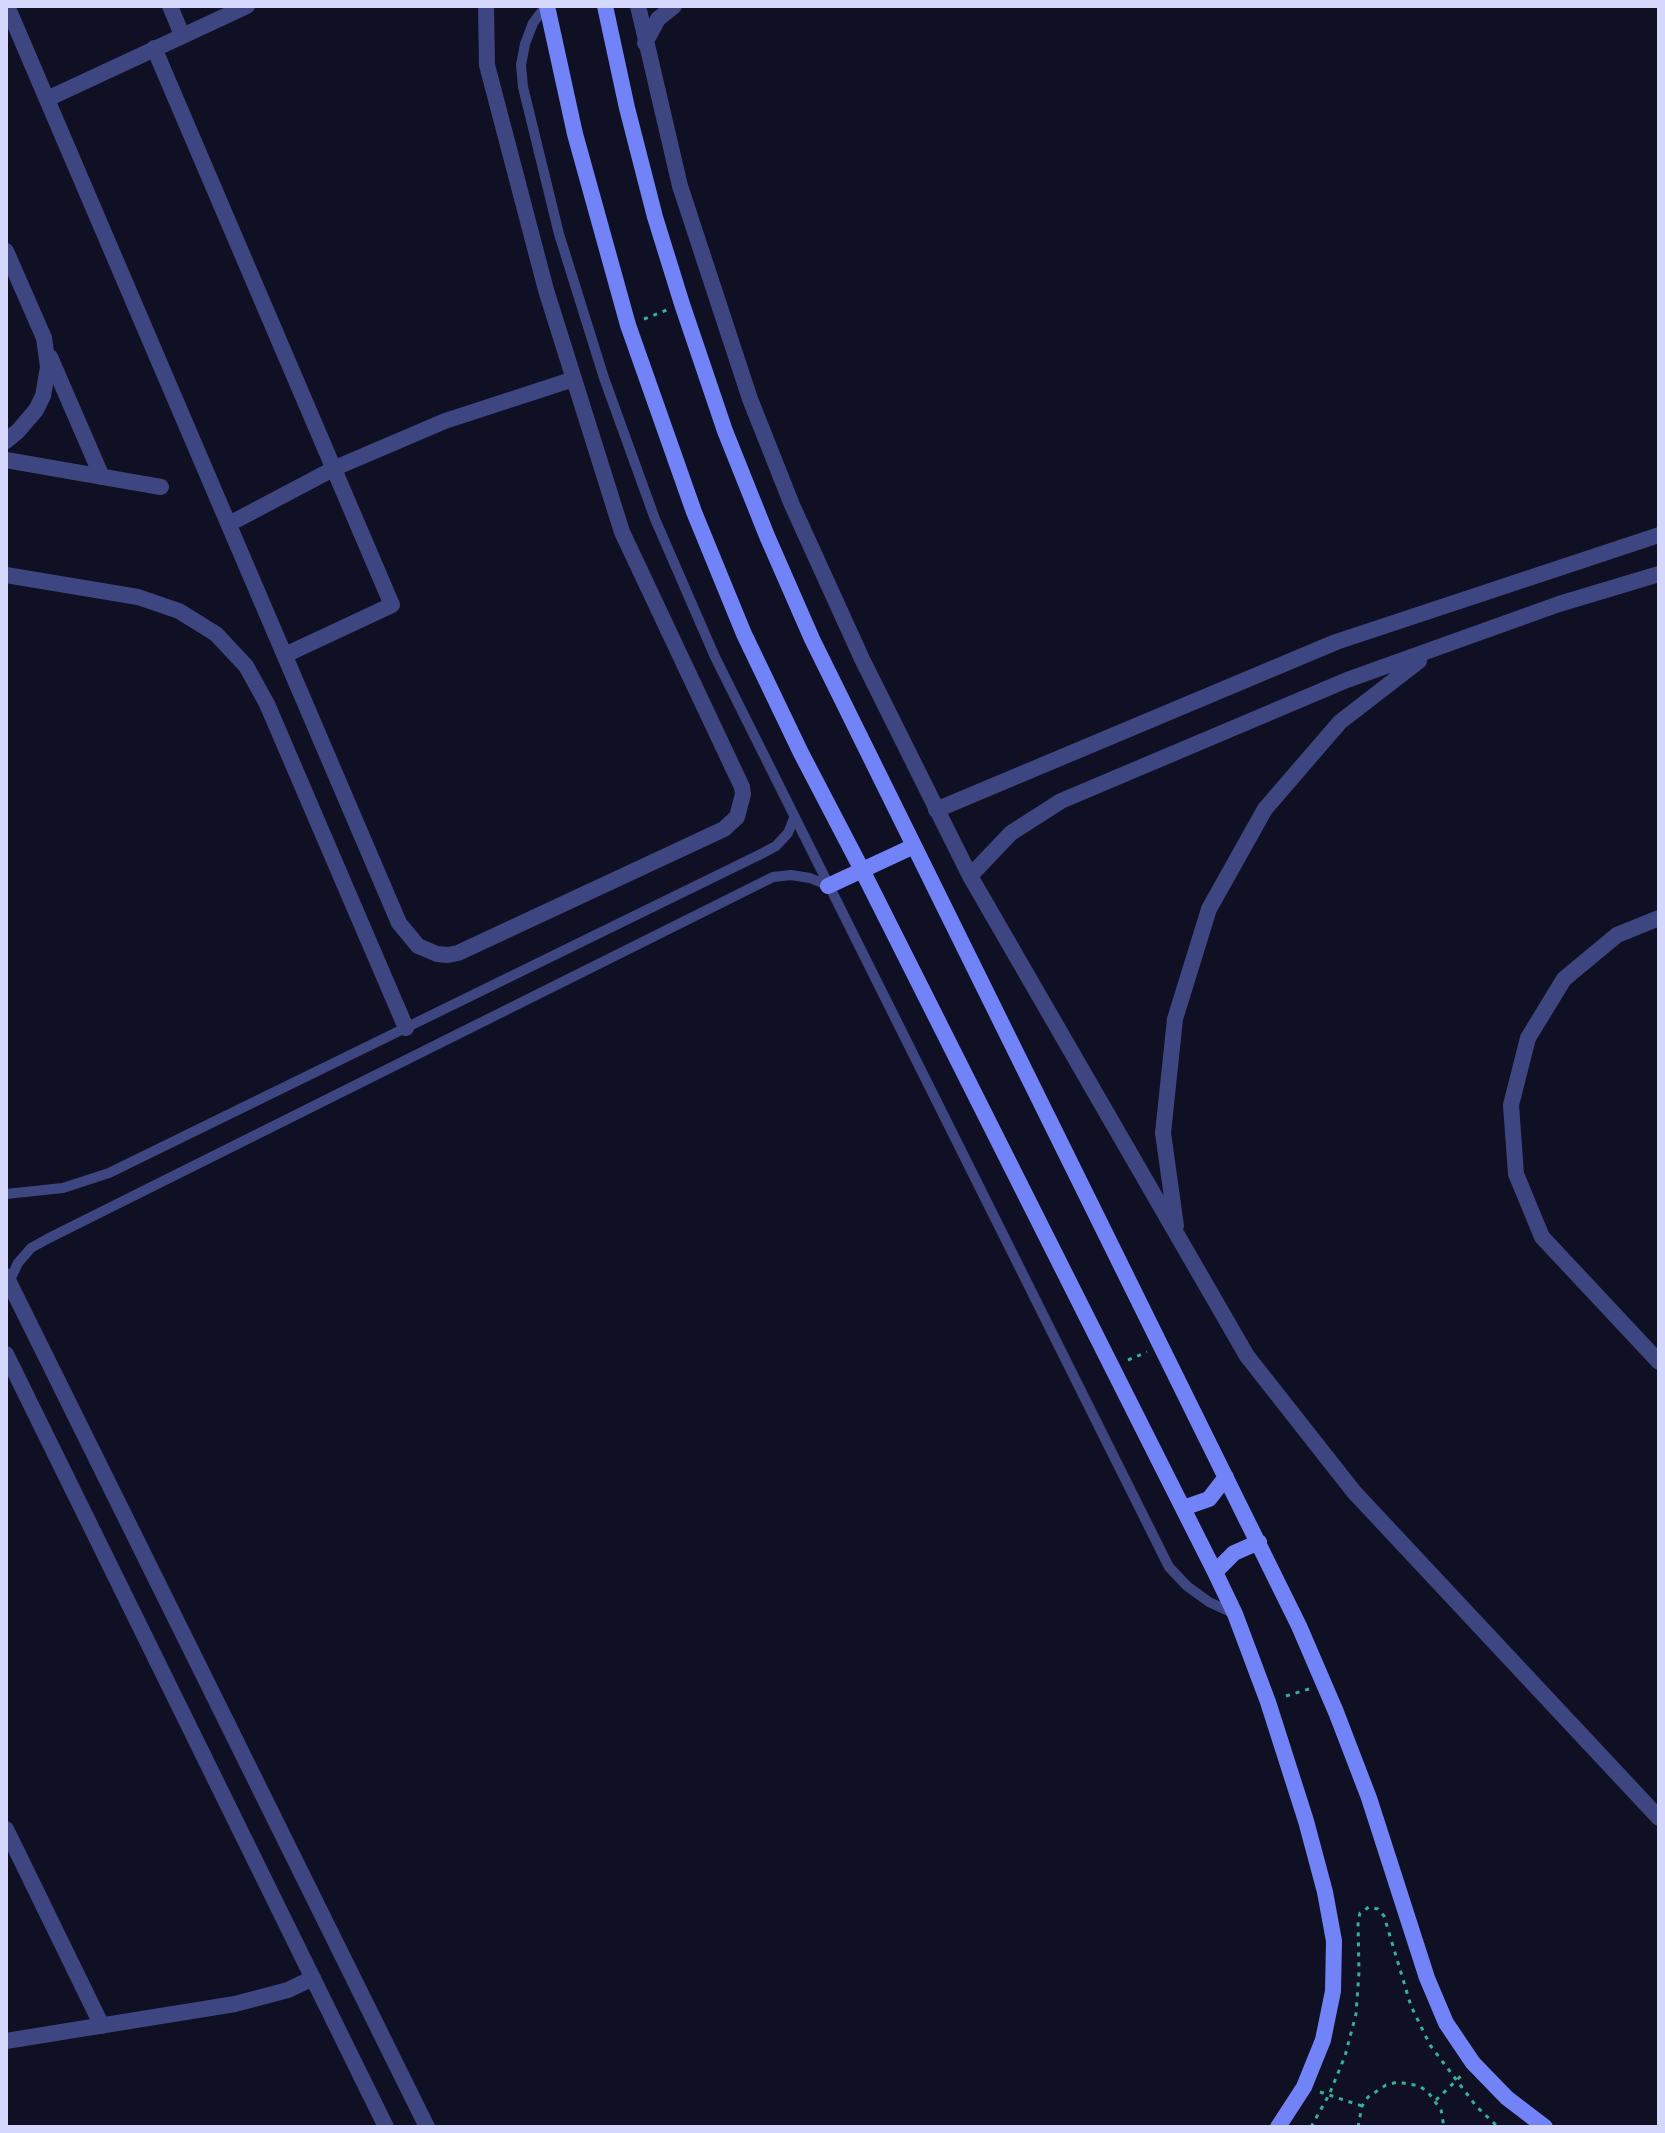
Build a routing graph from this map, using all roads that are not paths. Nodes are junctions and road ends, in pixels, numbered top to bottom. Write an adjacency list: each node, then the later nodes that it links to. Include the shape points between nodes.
1 (7, 6): 12 (street)
2 (170, 6): 9 (street)
3 (247, 6): 9 (street)
4 (486, 6): 15 (street, via 487,65)
5 (546, 6): 28 (lane, via 533,23 521,65 568,262 655,519); 30 (street, via 628,325 694,512 744,634)
6 (605, 6): 29 (street, via 655,217 725,431 812,639)
7 (638, 6): 10 (street)
8 (674, 6): 10 (street, via 658,19)
9 (182, 35): 11 (street)
10 (645, 43): 27 (street, via 680,186 750,399 792,505)
11 (154, 48): 12 (street); 18 (street)
12 (47, 99): 21 (street)
13 (6, 251): 14 (street)
14 (48, 352): 16 (street, via 43,396 28,421); 19 (street)
15 (574, 379): 18 (street, via 445,421); 26 (street, via 622,532 742,787 741,809 731,824 458,953 437,954 410,939 399,923)
16 (6, 441)
17 (6, 460): 19 (street)
18 (335, 468): 21 (street); 26 (street, via 392,605)
19 (102, 477): 20 (street)
20 (161, 487)
21 (229, 524): 26 (street)
22 (1659, 535): 27 (street, via 1336,642)
23 (1659, 574): 25 (street)
24 (6, 575): 34 (street, via 138,597 179,611 216,634 246,666)
25 (1431, 652): 31 (street, via 1347,680 1061,801 1011,833); 36 (street, via 1340,722 1265,809 1209,909 1175,1019 1163,1133)
26 (285, 655)
27 (936, 810): 31 (street)
28 (794, 818): 32 (lane); 34 (lane, via 782,840 761,854)
29 (914, 846): 30 (street); 40 (street)
30 (862, 870): 32 (street); 41 (street)
31 (970, 876): 36 (street)
32 (828, 886): 37 (lane, via 801,876 773,877 49,1238 31,1248); 44 (lane, via 1169,1567 1209,1602)
33 (1659, 918): 39 (street, via 1617,935 1564,979 1528,1038 1511,1105 1516,1174 1542,1237)
34 (406, 1028): 35 (lane, via 109,1173 63,1188)
35 (6, 1194)
36 (1177, 1236): 45 (street, via 1247,1356 1354,1492)
37 (8, 1279): 51 (street)
38 (6, 1354): 47 (street)
39 (1659, 1362)
40 (1226, 1477): 41 (street, via 1209,1499); 42 (street)
41 (1183, 1508): 43 (street)
42 (1259, 1542): 43 (street, via 1234,1553); 53 (street, via 1369,1798 1446,2023 1473,2063)
43 (1215, 1572): 44 (street)
44 (1235, 1614): 52 (street, via 1306,1821 1334,1941 1333,1991 1323,2040 1304,2087)
45 (1657, 1811)
46 (6, 1829): 48 (street)
47 (313, 1978): 48 (street, via 262,1998); 50 (street)
48 (102, 2026): 49 (street)
49 (6, 2041)
50 (386, 2127)
51 (427, 2127)
52 (1278, 2127)
53 (1545, 2127)

